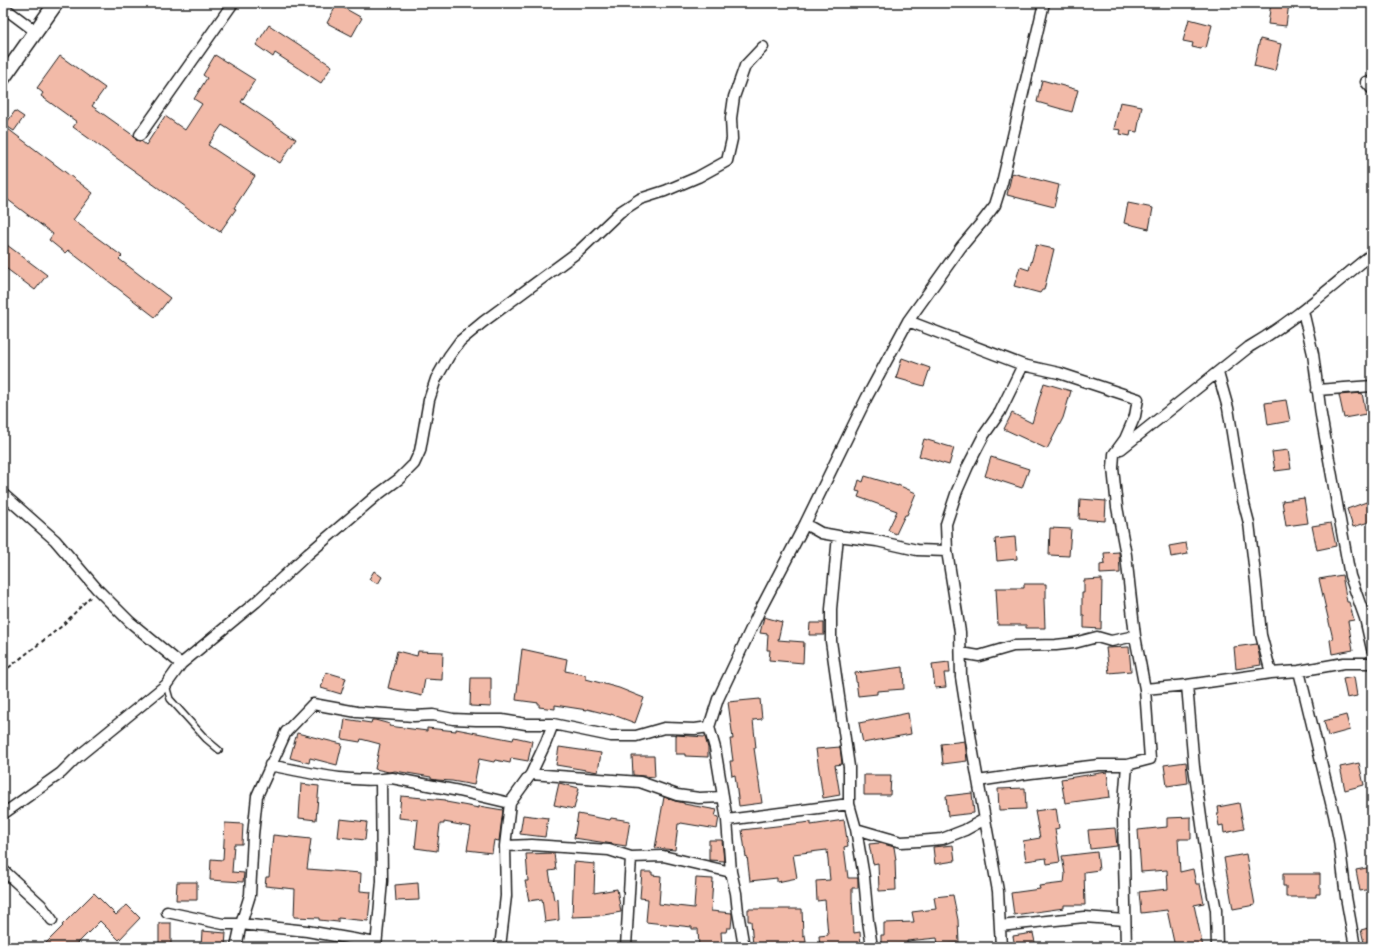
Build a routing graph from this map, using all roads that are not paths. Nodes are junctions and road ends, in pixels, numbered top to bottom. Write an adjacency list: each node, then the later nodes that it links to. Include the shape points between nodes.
1 (56, 3): 5 (main road)
2 (233, 3): 8 (street)
3 (1044, 3): 11 (street, via 995,204)
4 (3, 7): 5 (street)
5 (35, 31): 7 (main road)
6 (763, 48): 25 (street, via 745,66 734,97 731,118 732,140 727,161 698,177 640,200 620,212 579,251 460,341 436,379 429,400 420,451 414,464 399,480 376,496)
7 (3, 78)
8 (140, 135)
9 (1372, 254): 10 (street)
10 (1303, 311): 13 (street, via 1249,347); 15 (street, via 1313,354)
11 (908, 321): 12 (street); 18 (street, via 867,397)
12 (1022, 365): 16 (street, via 1059,373 1138,400 1135,416 1125,439); 20 (street, via 1000,412 984,435 957,490 946,524)
13 (1218, 373): 16 (street); 27 (street, via 1228,408 1249,523 1261,635)
14 (1372, 386): 15 (street)
15 (1317, 390): 22 (street, via 1350,576)
16 (1114, 454): 21 (street, via 1117,507 1126,555)
17 (3, 494): 25 (street, via 55,540 130,622)
18 (805, 524): 19 (street, via 821,533); 32 (street, via 756,619 718,699)
19 (838, 536): 20 (street, via 917,550); 41 (street, via 831,609 831,641 849,767)
20 (947, 551): 23 (street)
21 (1135, 636): 23 (street, via 1111,641 1097,637 1056,645 1013,646 979,656); 30 (street)
22 (1372, 649)
23 (961, 653): 38 (street, via 961,677)
24 (1372, 663): 26 (street, via 1344,663)
25 (181, 664): 29 (street)
26 (1299, 671): 27 (street); 65 (street, via 1340,840)
27 (1271, 673): 28 (street)
28 (1187, 684): 30 (street); 64 (street, via 1194,767 1216,910)
29 (166, 685): 33 (lane, via 170,699); 42 (street, via 61,773)
30 (1145, 689): 35 (street, via 1150,759)
31 (553, 724): 32 (street, via 611,736 636,736 664,728 695,729); 34 (street, via 357,712 313,704 286,732); 36 (street)
32 (709, 726): 39 (street)
33 (219, 750)
34 (270, 765): 37 (street, via 326,777); 53 (street, via 257,796 250,895)
35 (1127, 765): 38 (street, via 1099,765); 52 (street, via 1123,815)
36 (531, 774): 39 (street, via 640,782 678,795 699,798); 40 (street)
37 (381, 780): 40 (street, via 392,778); 55 (street, via 382,881)
38 (978, 781): 43 (street)
39 (723, 797): 44 (street)
40 (510, 803): 46 (street)
41 (848, 804): 44 (street); 45 (street)
42 (3, 814)
43 (985, 819): 45 (street, via 942,839 919,841 901,842); 54 (street, via 998,891)
44 (727, 820): 49 (street)
45 (856, 829): 60 (street)
46 (505, 846): 47 (street, via 532,845 609,850); 57 (street, via 506,896)
47 (630, 857): 49 (street, via 663,856); 58 (street)
48 (3, 870): 51 (street, via 41,905)
49 (731, 872): 59 (street)
50 (167, 912): 53 (street, via 224,924)
51 (52, 920)
52 (1125, 920): 54 (street, via 1084,917); 63 (street)
53 (241, 924): 55 (street, via 306,931); 56 (street)
54 (1000, 926): 62 (street)
55 (376, 945)
56 (236, 947)
57 (500, 947)
58 (626, 947)
59 (744, 947)
60 (872, 947)
61 (997, 947): 62 (street)
62 (1001, 947)
63 (1126, 947)
64 (1216, 947)
65 (1355, 947)

